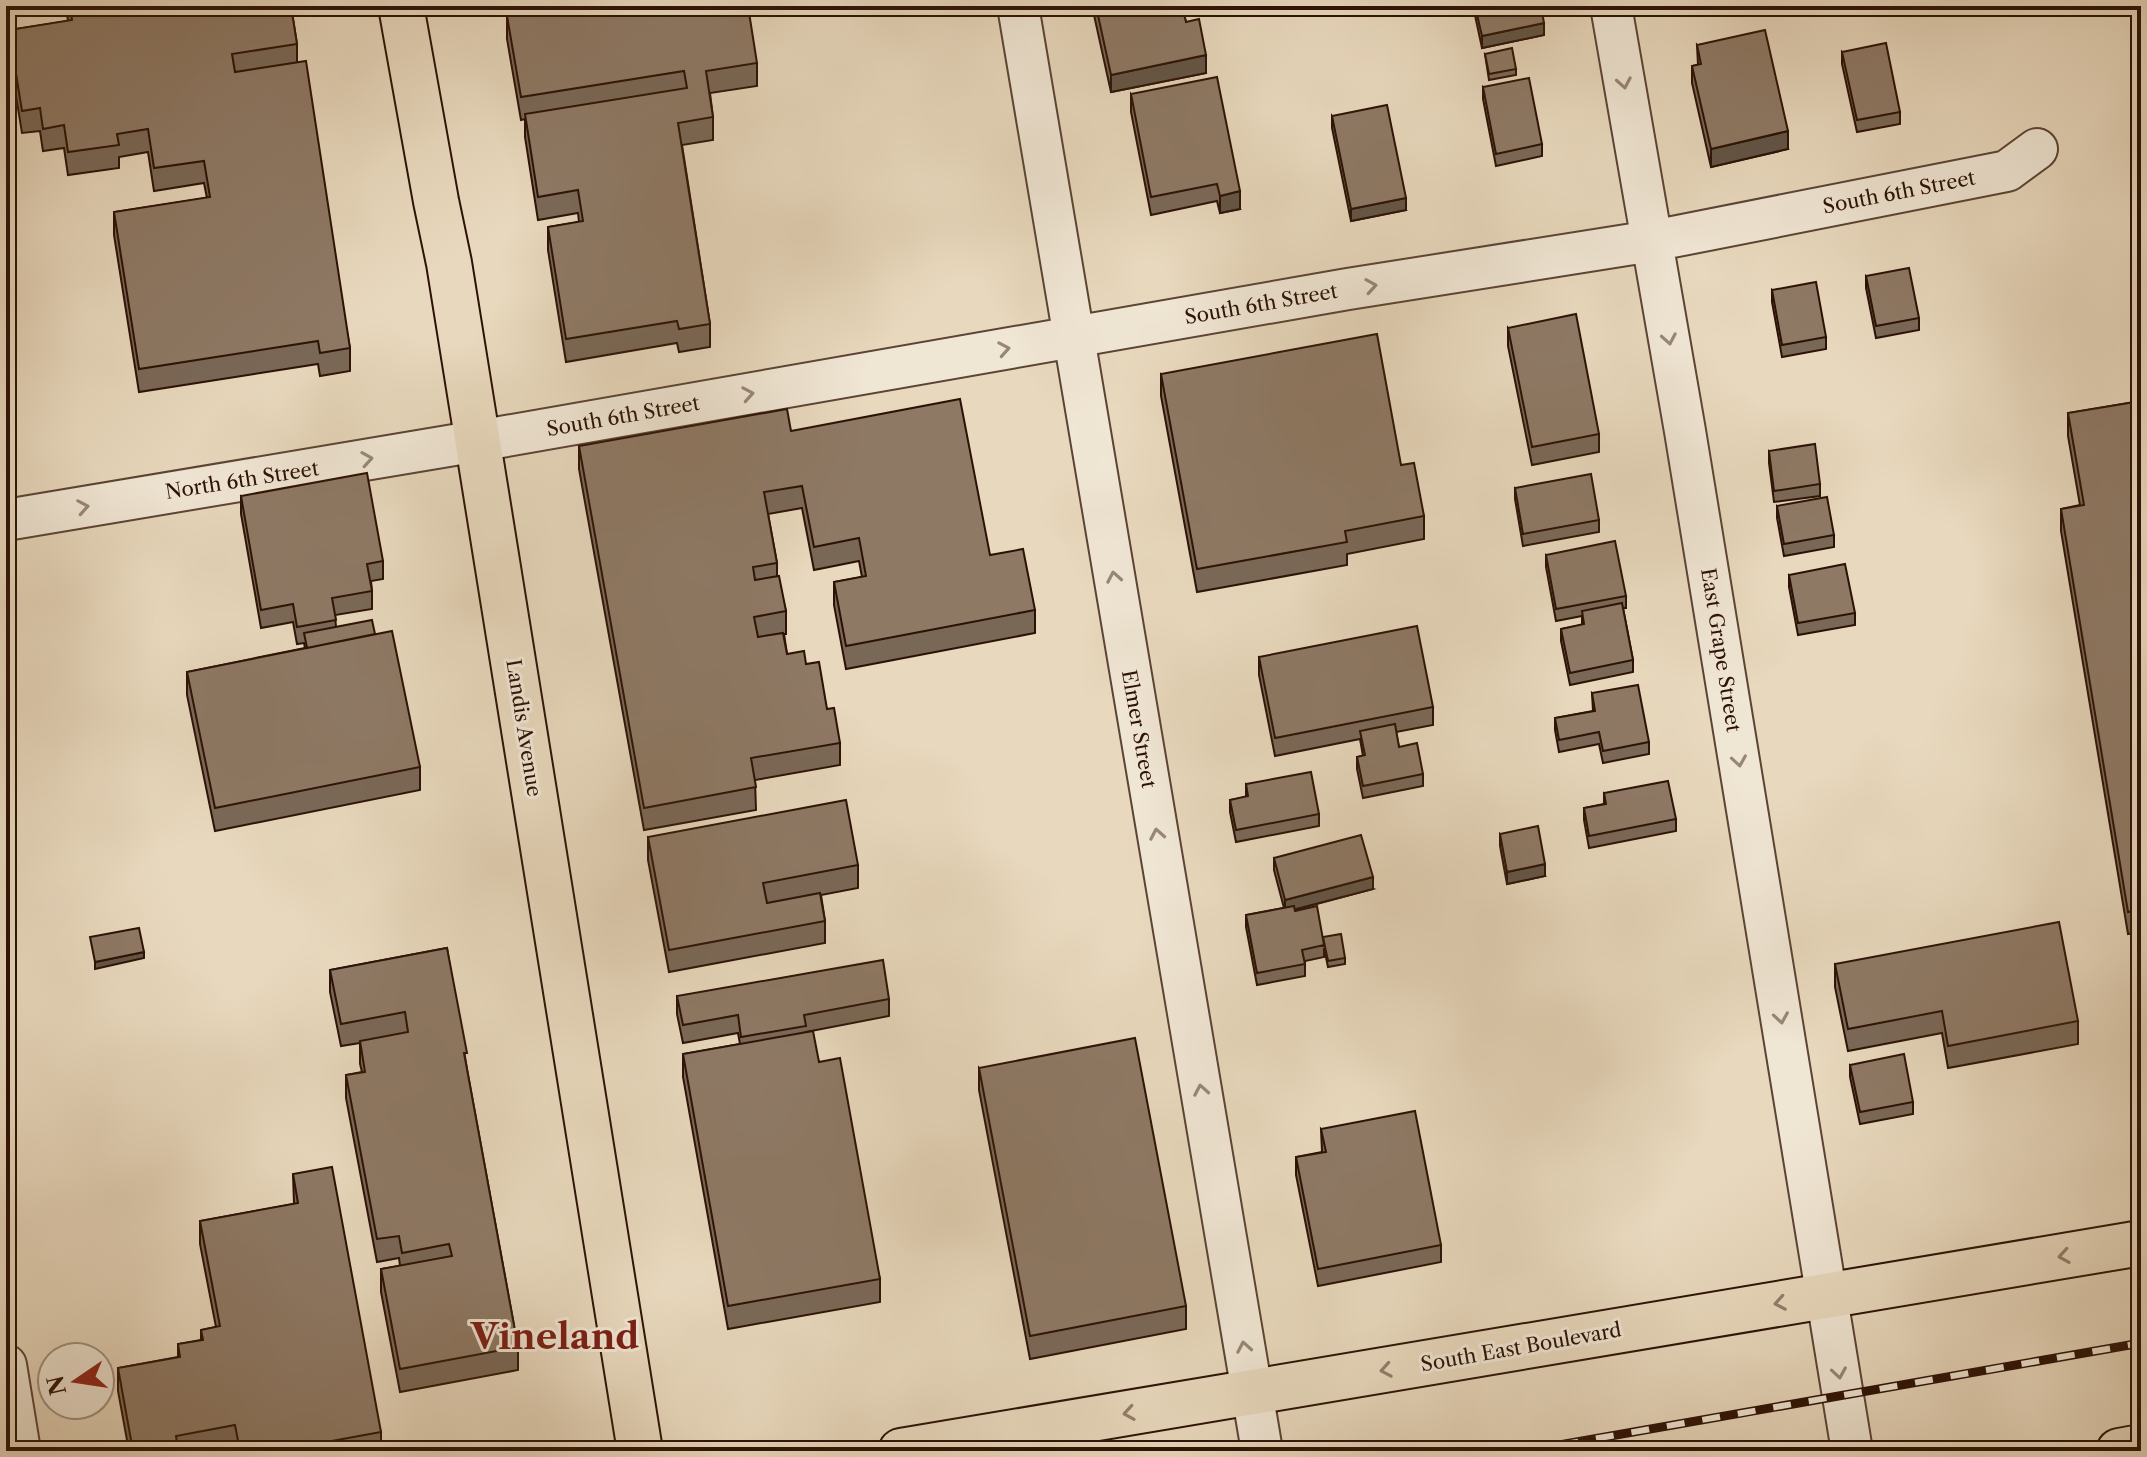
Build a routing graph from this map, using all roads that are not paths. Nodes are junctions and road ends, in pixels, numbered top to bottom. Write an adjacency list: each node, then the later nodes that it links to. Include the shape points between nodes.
1 (401, 6): 7 (main road, Landis Avenue)
2 (1018, 6): 6 (street, Elmer Street)
3 (1611, 6): 5 (street, East Grape Street, one-way to 5)
4 (2037, 149): 5 (street, South 6th Street, via 2007,171)
5 (1652, 241): 6 (street, South 6th Street, one-way to 5); 10 (street, East Grape Street, one-way to 10)
6 (1073, 337): 7 (street, South 6th Street, one-way to 6); 12 (street, Elmer Street, one-way to 6)
7 (478, 441): 8 (street, North 6th Street, one-way to 7); 15 (main road, Landis Avenue)
8 (6, 520)
9 (2141, 1243): 10 (main road, South East Boulevard, one-way to 10)
10 (1827, 1296): 12 (main road, South East Boulevard, one-way to 12); 18 (street, East Grape Street, one-way to 18)
11 (6, 1365): 14 (street)
12 (1252, 1392): 16 (main road, South East Boulevard, one-way to 16); 17 (street, Elmer Street)
13 (2141, 1447): 19 (main road)
14 (20, 1451)
15 (640, 1451)
16 (901, 1451)
17 (1262, 1451)
18 (1852, 1451)
19 (2119, 1451)

